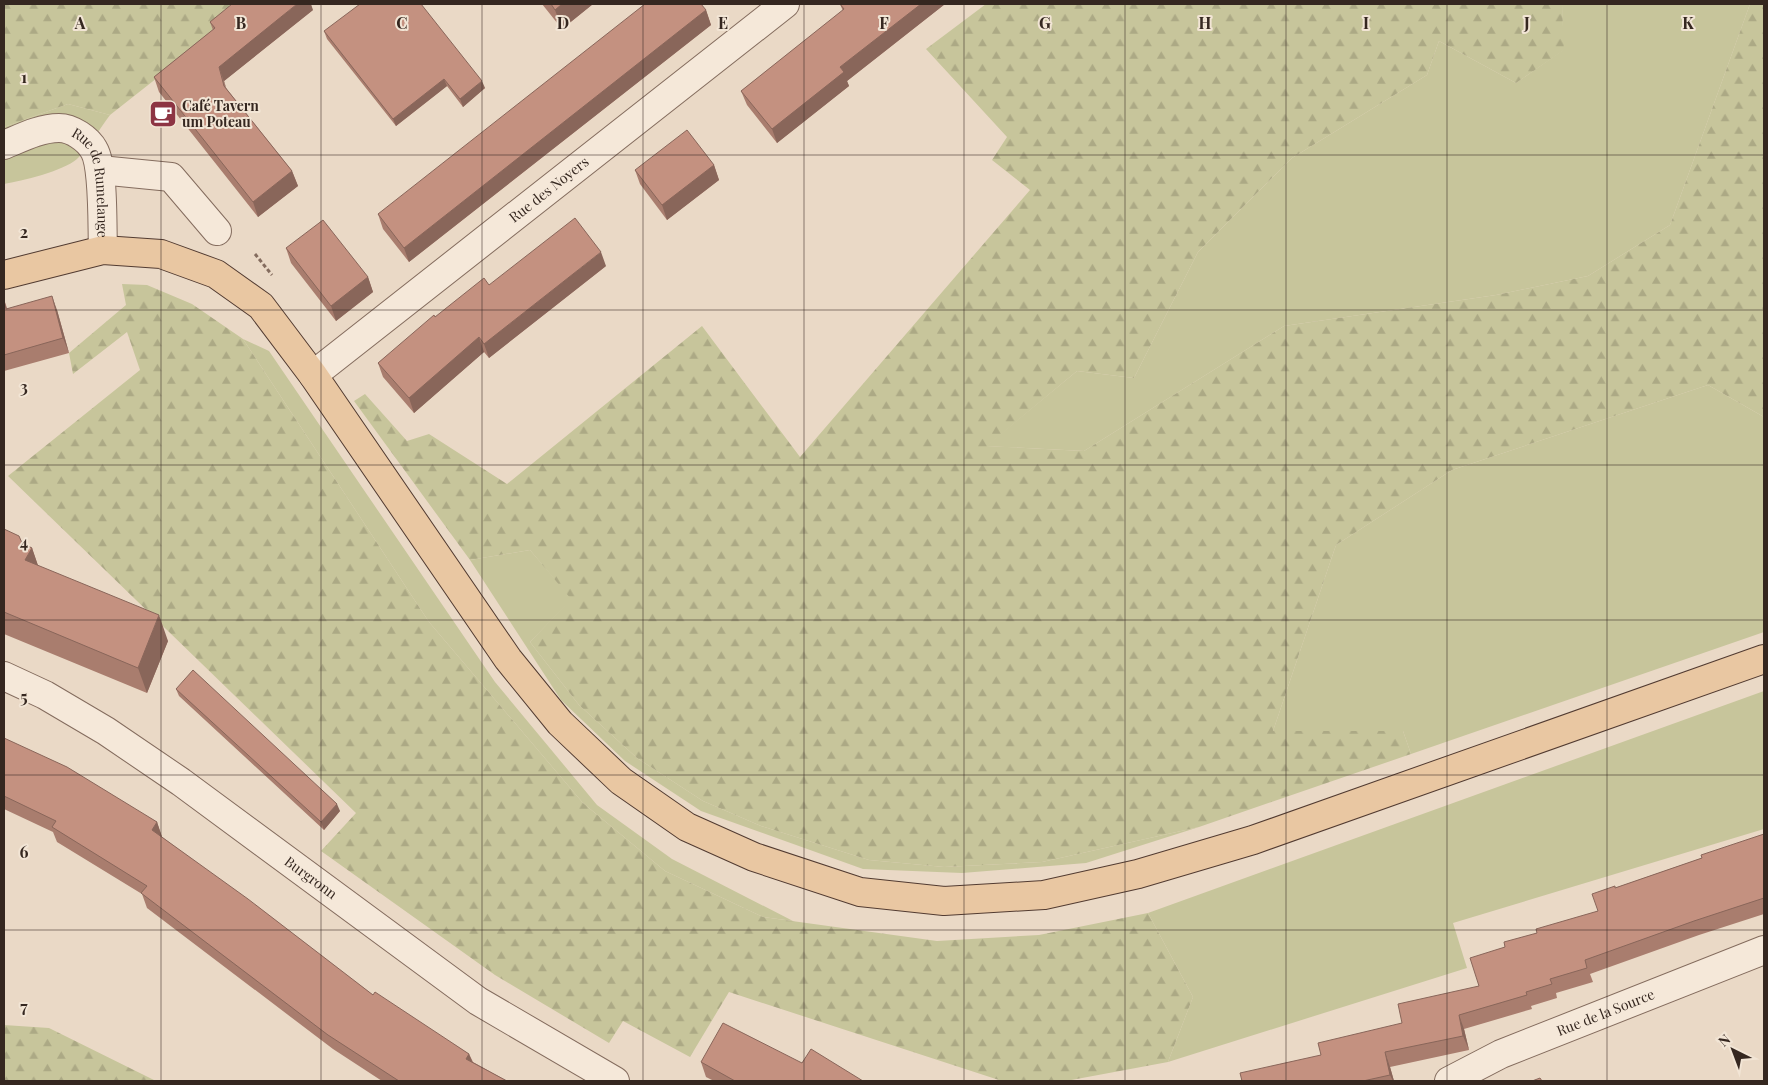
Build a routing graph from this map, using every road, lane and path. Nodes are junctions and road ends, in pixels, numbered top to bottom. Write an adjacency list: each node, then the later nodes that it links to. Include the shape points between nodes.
1 (785, 4): 7 (street, Rue des Noyers)
2 (4, 145): 3 (street, Rue de Rumelange, via 40,131 61,128 81,135 94,150)
3 (100, 170): 4 (street, via 171,177); 5 (street, Rue de Rumelange)
4 (218, 231)
5 (103, 250): 6 (main road); 7 (main road, via 161,254 216,274 260,306)
6 (4, 275)
7 (313, 375): 8 (main road, via 508,659 560,723 621,781 687,827 754,857 860,892 944,901 1035,896 1138,874 1253,840)
8 (1764, 659)
9 (4, 676): 11 (street, Burgronn, via 45,695 106,731 181,782 478,1001)
10 (1764, 950): 12 (street, Rue de la Source, via 1501,1054)
11 (615, 1081)
12 (1449, 1081)

